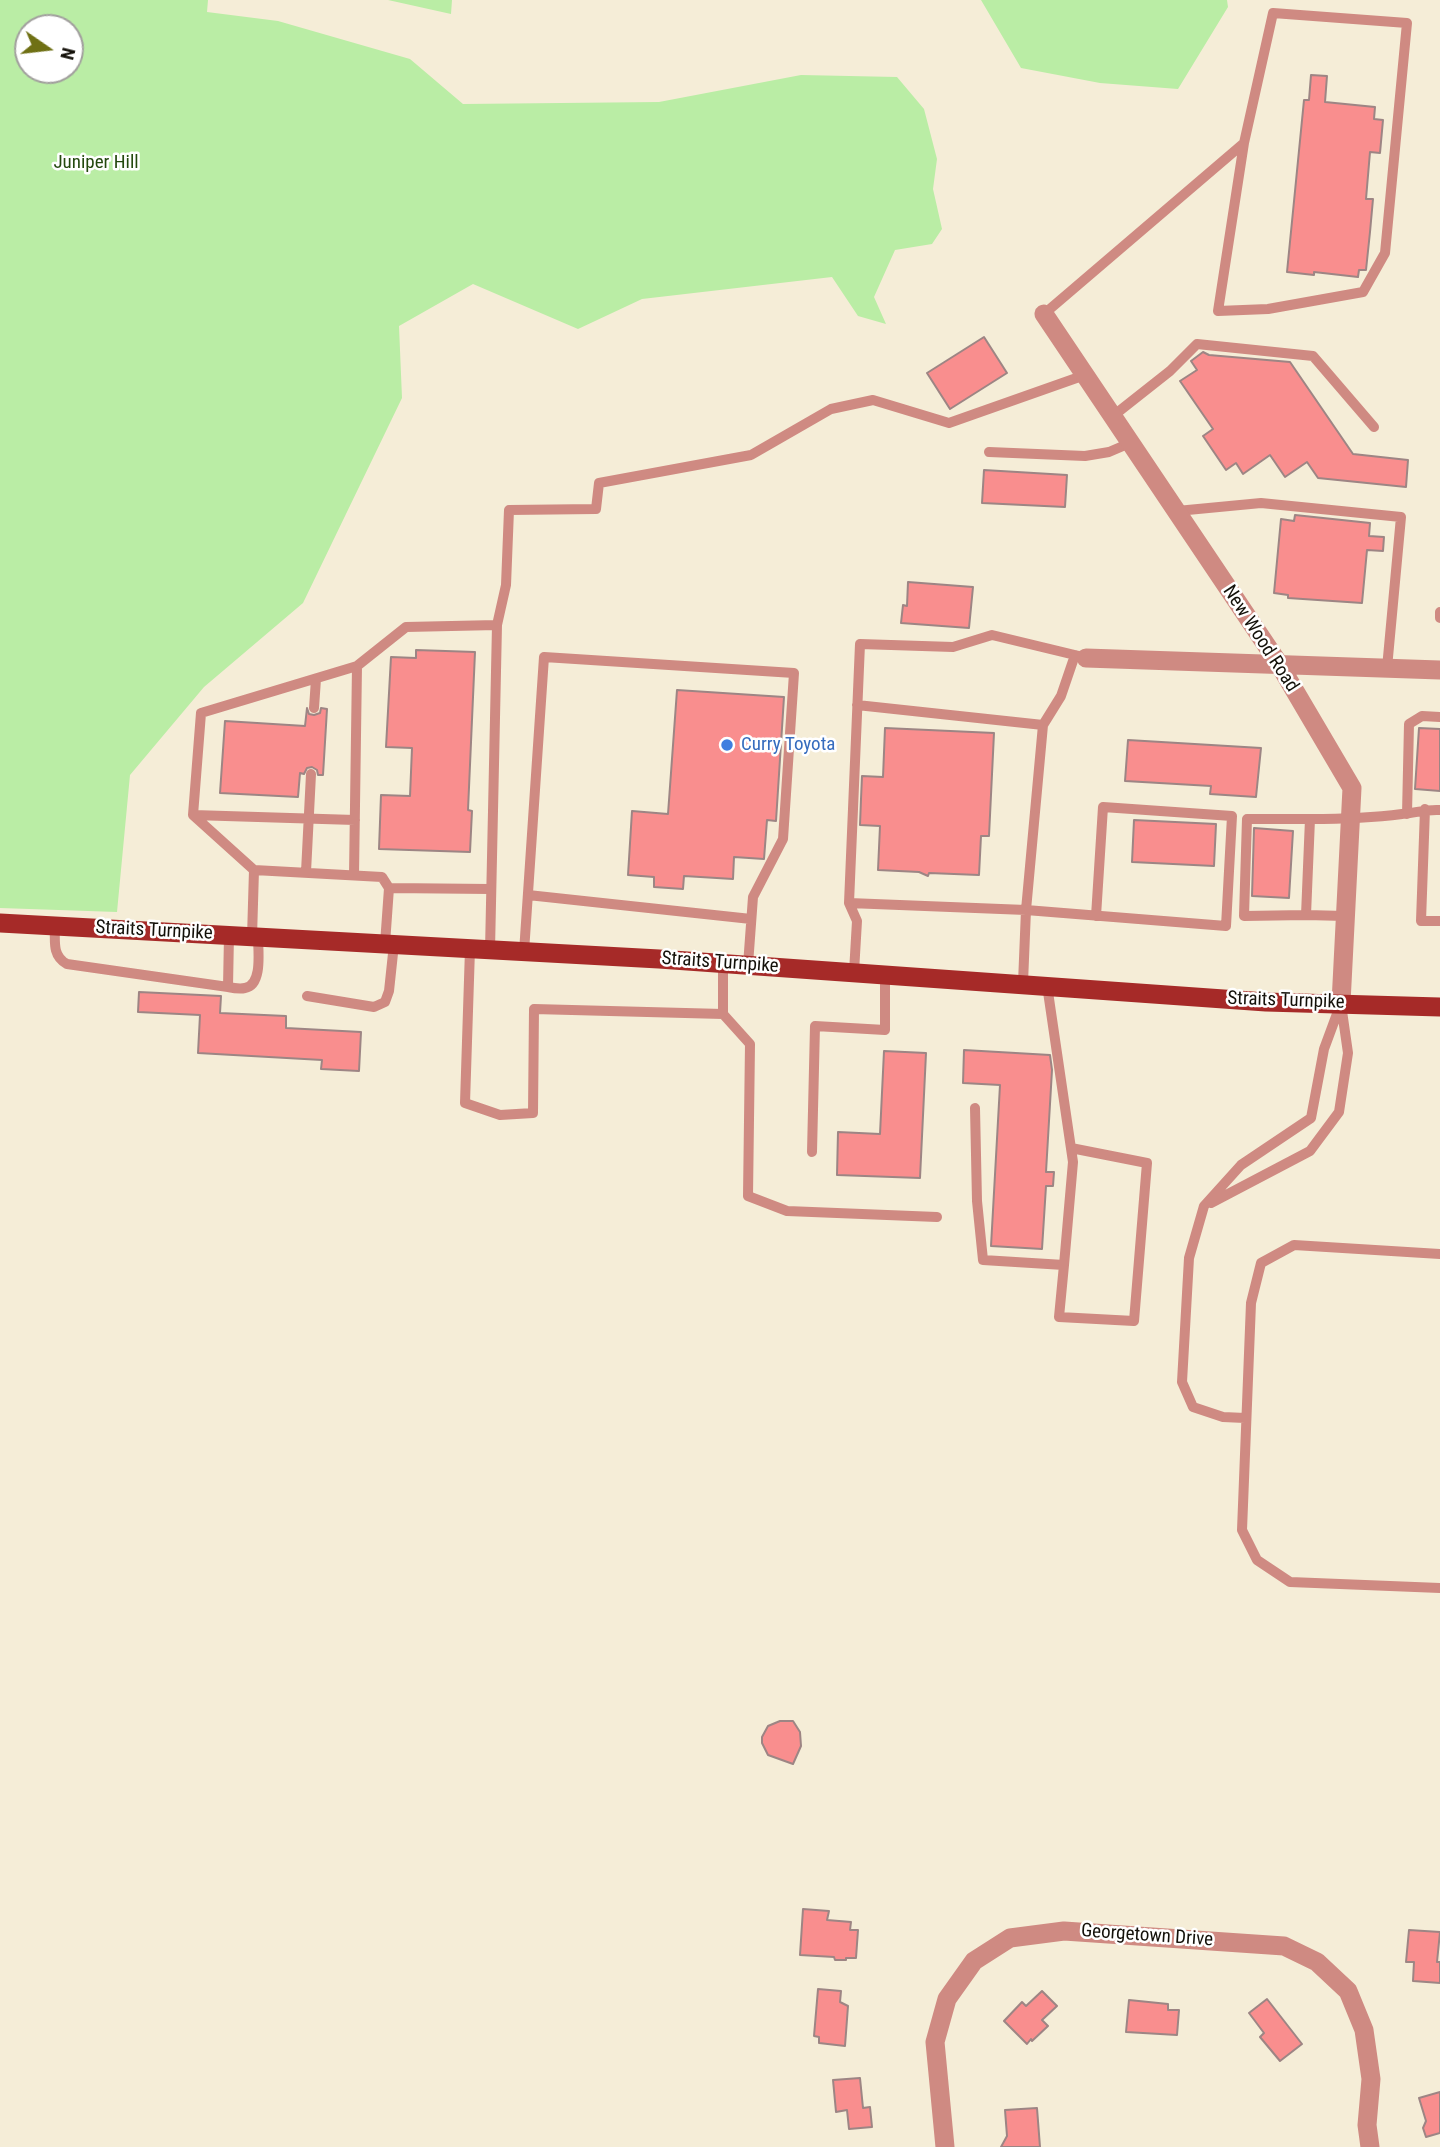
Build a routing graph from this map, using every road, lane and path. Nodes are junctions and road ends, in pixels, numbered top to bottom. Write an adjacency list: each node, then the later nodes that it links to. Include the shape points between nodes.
1 (1244, 143): 1 (lane, via 1273,13 1407,23 1385,253 1363,292 1268,309 1218,312); 2 (lane)
2 (1044, 314): 3 (street, New Wood Road)
3 (1085, 375): 4 (street, New Wood Road); 11 (lane, via 949,423 873,400 831,409 751,455 599,483 596,509 509,510 506,585)
4 (1113, 416): 5 (lane, via 1197,344 1313,356); 6 (street, New Wood Road)
5 (1374, 427)
6 (1130, 443): 7 (lane, via 1085,456); 8 (street, New Wood Road)
7 (989, 452)
8 (1176, 511): 13 (street, New Wood Road); 15 (lane, via 1261,503 1401,517)
9 (1440, 612): 10 (lane)
10 (1440, 618)
11 (497, 625): 14 (lane, via 406,626); 35 (lane)
12 (1080, 656): 13 (street); 18 (lane, via 992,635 953,647 860,643); 21 (lane)
13 (1279, 664): 15 (street); 27 (street, New Wood Road, via 1352,788)
14 (357, 666): 17 (lane); 29 (lane)
15 (1387, 668): 16 (street)
16 (1440, 670)
17 (316, 678): 19 (lane); 26 (lane, via 201,713)
18 (857, 705): 21 (lane); 37 (lane)
19 (314, 708)
20 (1440, 717): 25 (lane, via 1422,716 1409,724)
21 (1043, 725): 38 (lane)
22 (311, 774): 28 (lane)
23 (1425, 808): 24 (lane); 25 (lane); 43 (lane, via 1421,920)
24 (1440, 810)
25 (1407, 814): 27 (lane)
26 (193, 815): 28 (lane); 31 (lane)
27 (1350, 819): 30 (lane); 41 (street, New Wood Road)
28 (309, 820): 29 (lane); 32 (lane)
29 (355, 820): 33 (lane)
30 (1310, 820): 39 (lane); 39 (lane, via 1247,819 1244,916)
31 (254, 870): 32 (lane); 47 (lane)
32 (306, 873): 33 (lane)
33 (354, 875): 34 (lane, via 382,877)
34 (389, 887): 35 (lane); 48 (lane)
35 (490, 889): 50 (lane)
36 (528, 895): 42 (lane); 42 (lane, via 544,657 794,673 783,839 753,897); 51 (lane)
37 (849, 903): 38 (lane); 54 (lane, via 857,921)
38 (1026, 910): 40 (lane); 56 (lane)
39 (1306, 915): 41 (lane)
40 (1096, 916): 40 (lane, via 1103,807 1232,816 1226,926)
41 (1345, 916): 60 (street, New Wood Road)
42 (751, 919): 53 (lane)
43 (1440, 921)
44 (0, 923): 45 (main road, Straits Turnpike)
45 (55, 926): 46 (main road, Straits Turnpike); 58 (lane, via 55,953 67,964)
46 (229, 936): 47 (main road, Straits Turnpike); 58 (lane)
47 (255, 937): 48 (main road, Straits Turnpike); 58 (lane, via 257,976 253,985)
48 (390, 944): 49 (main road, Straits Turnpike); 59 (lane, via 385,1002 374,1007)
49 (470, 949): 50 (main road, Straits Turnpike); 62 (lane, via 465,1103 500,1115 533,1113 534,1009)
50 (490, 950): 51 (main road, Straits Turnpike)
51 (524, 952): 52 (main road, Straits Turnpike)
52 (723, 963): 53 (main road, Straits Turnpike); 62 (lane)
53 (748, 965): 54 (main road, Straits Turnpike)
54 (854, 972): 55 (main road, Straits Turnpike)
55 (885, 974): 56 (main road, Straits Turnpike); 65 (lane, via 885,1030 815,1026)
56 (1023, 984): 57 (main road, Straits Turnpike)
57 (1047, 985): 60 (main road, Straits Turnpike, via 1266,1002); 64 (lane)
58 (228, 987)
59 (307, 996)
60 (1341, 1003): 61 (main road, Straits Turnpike); 66 (lane, via 1324,1049 1311,1118 1241,1165); 66 (lane, via 1348,1053 1339,1112 1310,1151)
61 (1440, 1007)
62 (723, 1014): 67 (lane, via 750,1044 748,1196 787,1210)
63 (975, 1108): 69 (lane, via 983,1260)
64 (1071, 1148): 69 (lane); 69 (lane, via 1147,1163 1135,1321 1059,1317)
65 (811, 1152)
66 (1205, 1206): 70 (lane, via 1189,1258 1182,1382 1193,1407 1223,1417)
67 (937, 1217)
68 (1440, 1254): 70 (lane, via 1294,1245 1261,1263 1251,1303)
69 (1064, 1265)
70 (1245, 1418): 71 (lane, via 1242,1530 1257,1560 1290,1582)
71 (1440, 1588)
72 (946, 2147): 73 (street, Georgetown Drive, via 935,2042 947,1999 974,1961 1010,1938 1063,1931 1284,1946 1317,1962 1348,1991 1364,2030 1371,2079)
73 (1370, 2147)

